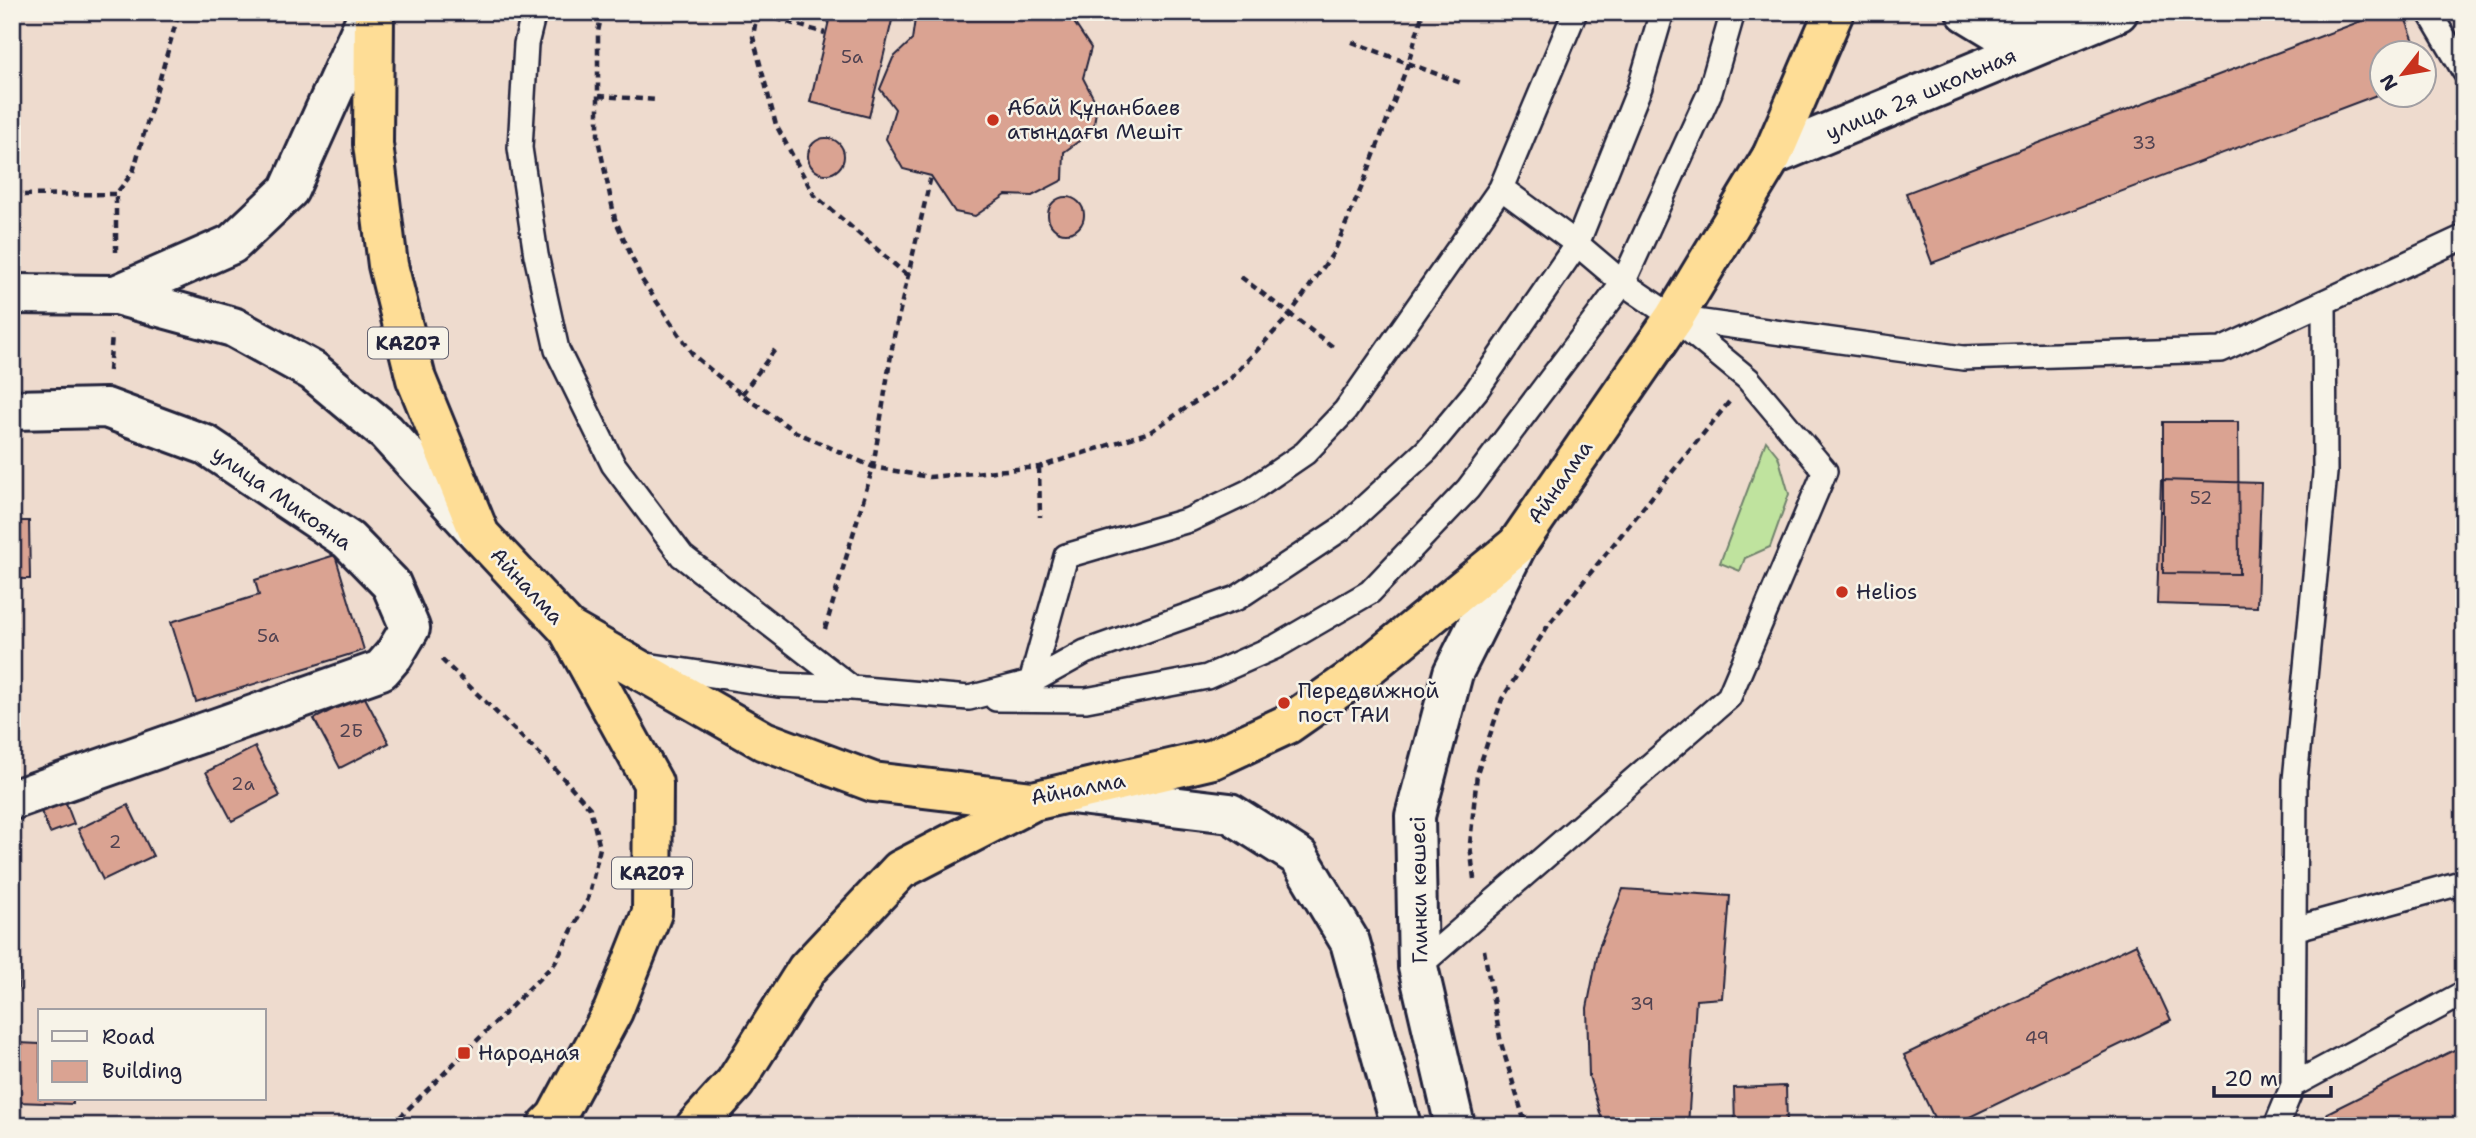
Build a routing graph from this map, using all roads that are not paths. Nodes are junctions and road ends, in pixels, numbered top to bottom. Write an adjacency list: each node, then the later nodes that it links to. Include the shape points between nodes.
1 (369, 12): 19 (street, via 289,190 232,244)
2 (374, 12): 23 (highway, Айналма / KAZ07, via 373,144 388,265 416,379)
3 (534, 12): 28 (lane, via 526,44 520,149 536,256 557,350 613,464 682,556)
4 (1575, 12): 14 (lane)
5 (1662, 12): 16 (lane, via 1640,87)
6 (1733, 12): 17 (lane, via 1710,92)
7 (1834, 12): 13 (highway, Айналма / KAZ07)
8 (1966, 12): 11 (street, улица 2я школьная, via 1999,32)
9 (2118, 12): 11 (street, улица 2я школьная)
10 (2429, 12): 12 (lane)
11 (2070, 32): 13 (street, улица 2я школьная)
12 (2464, 71)
13 (1772, 156): 21 (highway, Айналма / KAZ07)
14 (1502, 188): 16 (lane); 27 (lane, via 1345,411 1305,453 1248,492 1189,520 1066,556)
15 (2464, 237): 20 (lane)
16 (1577, 244): 17 (lane); 27 (lane, via 1476,391 1427,450 1341,529 1237,598 1085,652)
17 (1623, 284): 21 (lane); 29 (lane, via 1468,489 1370,592 1277,646 1208,677 1086,700)
18 (12, 294): 19 (street)
19 (116, 295): 23 (street, via 233,327 313,371 386,432)
20 (2324, 304): 21 (lane, via 2221,350 1963,358); 34 (lane, via 2325,473 2295,780)
21 (1674, 318): 24 (highway, Айналма / KAZ07); 35 (lane, via 1748,379 1825,471 1729,697)
22 (12, 410): 31 (street, улица Микояна, via 106,408 206,444 348,540 391,584 410,628 381,670)
23 (480, 535): 25 (highway, Айналма / KAZ07)
24 (1517, 545): 30 (highway, Айналма / KAZ07, via 1358,675 1288,724 1213,759); 35 (street, Глинки көшесі, via 1453,673 1415,816)
25 (568, 629): 26 (highway, Айналма / KAZ07); 38 (highway, KAZ07, via 653,783 652,912 613,1011)
26 (625, 661): 28 (lane, via 778,685); 32 (highway, Айналма / KAZ07, via 765,741 873,782)
27 (1031, 682): 29 (lane)
28 (852, 688): 29 (lane)
29 (969, 698)
30 (1071, 794): 32 (highway, Айналма / KAZ07); 40 (street, via 1230,813 1298,857 1350,942)
31 (12, 800)
32 (1033, 801): 39 (highway, KAZ07, via 900,870 807,969 735,1083)
33 (2464, 881): 34 (lane)
34 (2294, 929): 37 (lane)
35 (1418, 967): 41 (street, Глинки көшесі)
36 (2464, 993): 37 (lane)
37 (2292, 1085): 42 (lane)
38 (547, 1126)
39 (696, 1126)
40 (1401, 1126)
41 (1455, 1126)
42 (2276, 1126)

